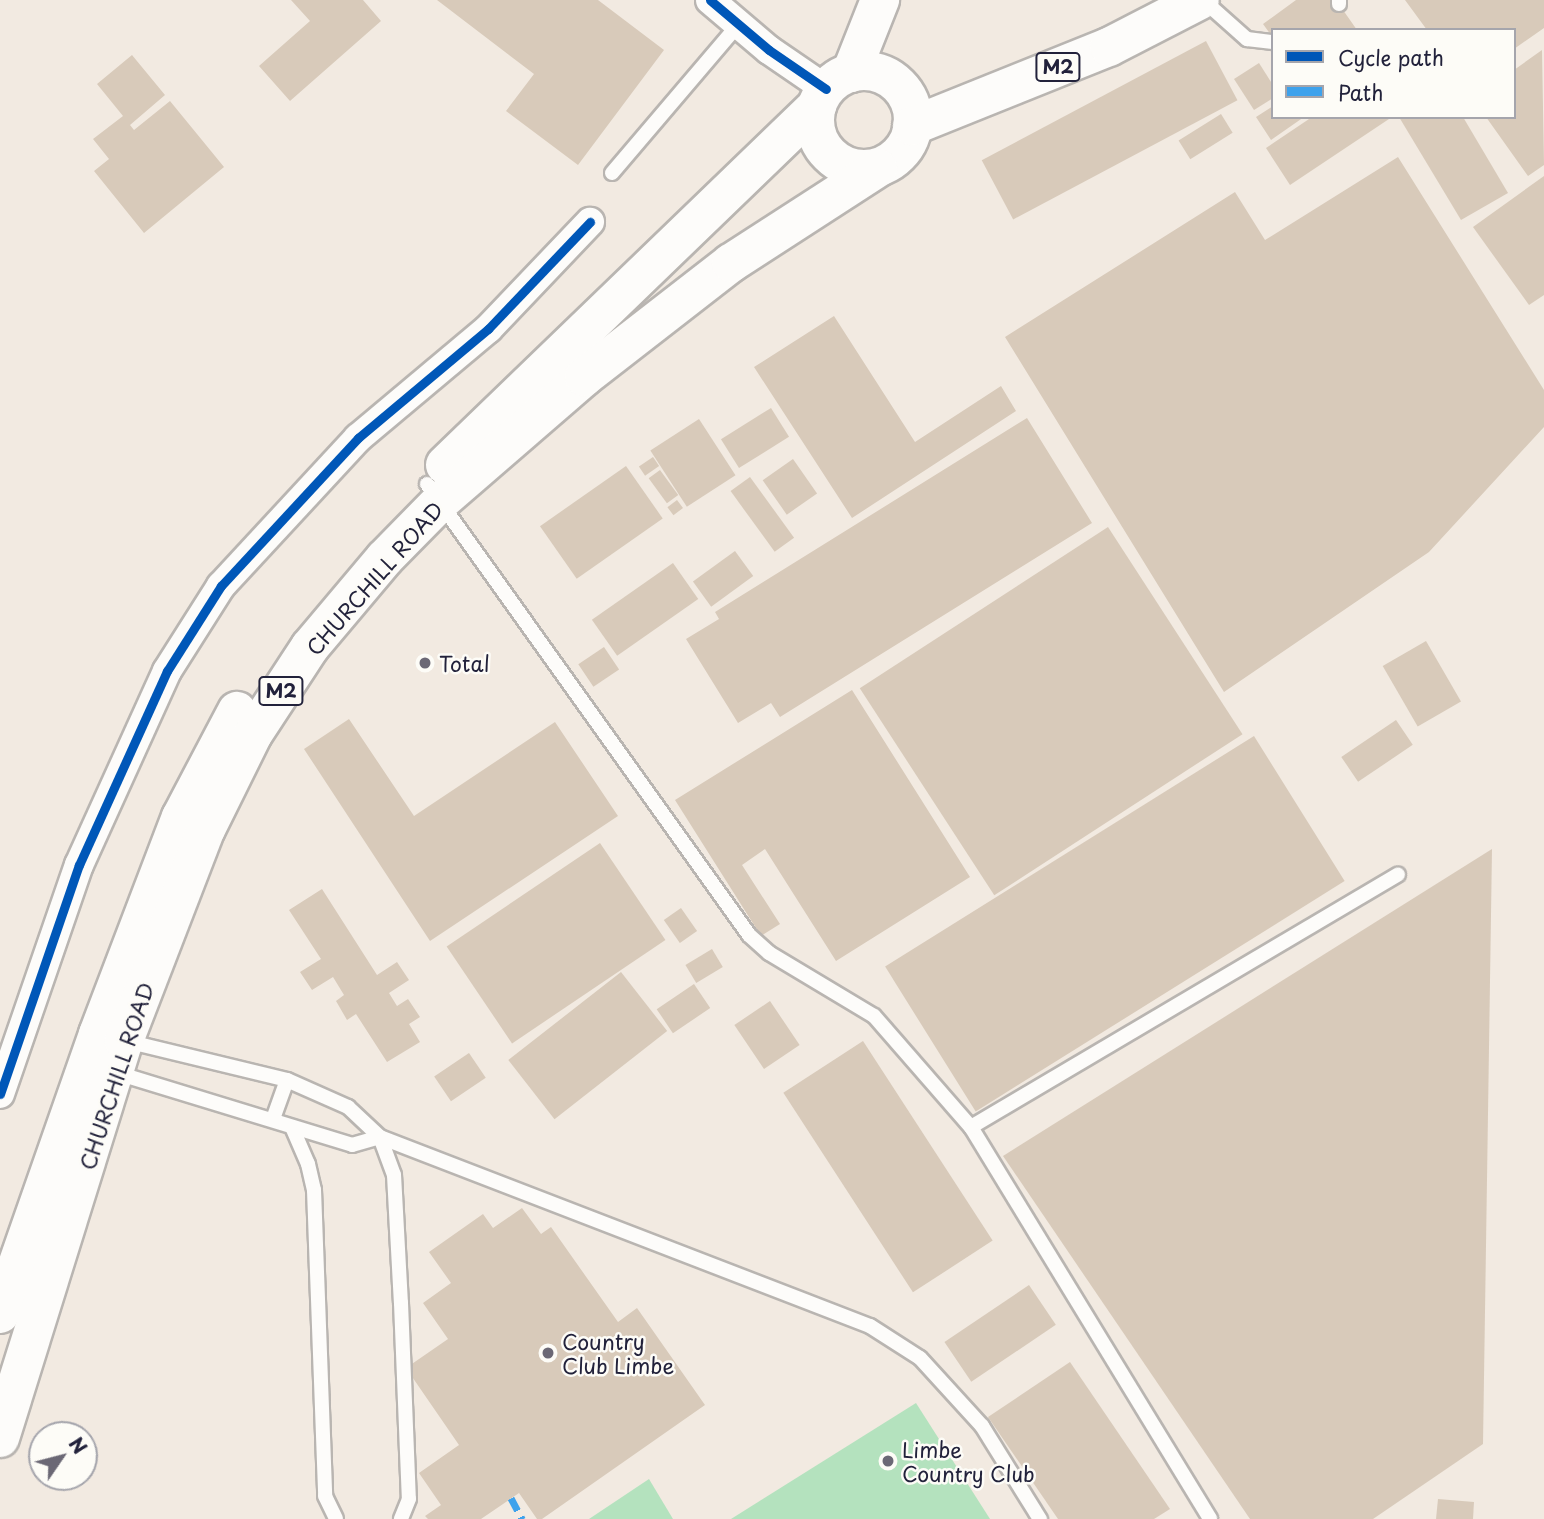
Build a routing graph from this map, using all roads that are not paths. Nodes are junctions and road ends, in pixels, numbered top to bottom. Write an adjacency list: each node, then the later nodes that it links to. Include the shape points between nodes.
1 (710, 0): 4 (street)
2 (880, 0): 6 (highway, M2)
3 (1202, 0): 5 (lane, via 1247,39); 7 (highway, M2, via 1109,47)
4 (739, 24): 6 (street, via 769,50); 9 (lane)
5 (1271, 42)
6 (831, 89): 7 (highway, via 866,72 885,76 901,88); 8 (highway, via 815,123 819,141 844,165); 11 (highway, CHURCHILL ROAD / M2)
7 (912, 125): 8 (highway, CHURCHILL ROAD, via 907,144)
8 (878, 168): 11 (highway, CHURCHILL ROAD / M2, via 731,263)
9 (612, 173)
10 (590, 222): 15 (street, via 488,329 358,438 220,586 167,671 79,864)
11 (434, 492): 13 (highway, CHURCHILL ROAD / M2, via 310,647 253,734 205,829); 18 (lane, via 749,935 769,953 874,1016)
12 (1398, 874): 18 (lane)
13 (107, 1052): 14 (lane); 16 (lane); 20 (highway, CHURCHILL ROAD / M2); 21 (highway, CHURCHILL ROAD / M2)
14 (287, 1080): 16 (lane); 19 (lane, via 348,1107)
15 (0, 1094)
16 (273, 1119): 17 (lane)
17 (292, 1127): 19 (lane, via 352,1145); 22 (lane, via 314,1190 325,1496)
18 (971, 1128): 25 (lane)
19 (380, 1136): 23 (lane, via 394,1175 409,1499); 24 (lane, via 870,1326 920,1358 982,1426)
20 (0, 1314)
21 (0, 1437)
22 (336, 1519)
23 (401, 1519)
24 (1040, 1519)
25 (1210, 1519)

